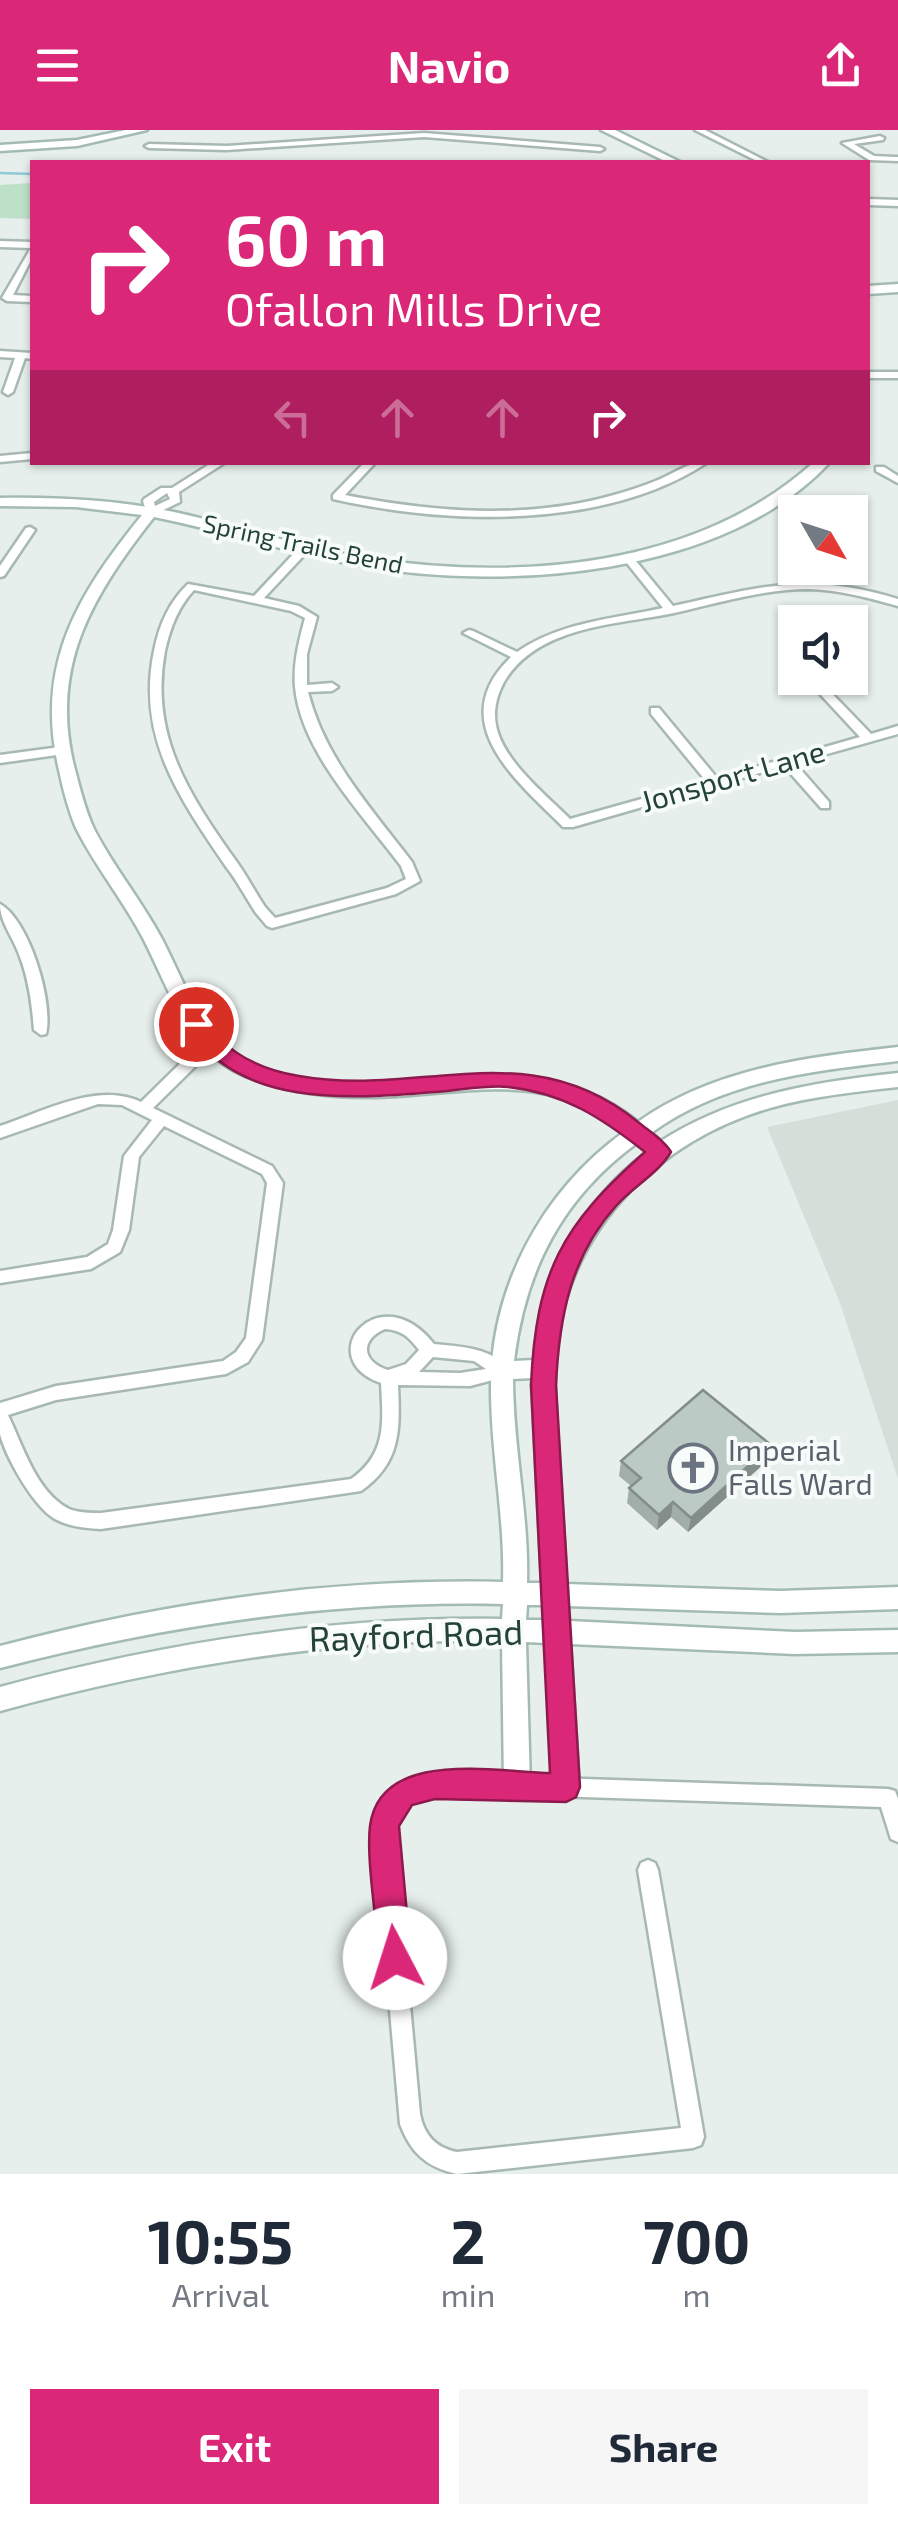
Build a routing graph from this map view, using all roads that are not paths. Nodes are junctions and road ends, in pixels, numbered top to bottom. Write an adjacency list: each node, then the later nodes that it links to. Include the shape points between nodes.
1 (142, 130): 10 (street)
2 (606, 130): 12 (street)
3 (700, 130): 13 (street)
4 (266, 133): 8 (street)
5 (393, 133): 6 (street); 8 (street)
6 (494, 134): 11 (street)
7 (877, 134): 14 (street); 14 (street, via 846,144 872,158)
8 (266, 145): 9 (street)
9 (149, 146)
10 (0, 148)
11 (600, 149)
12 (671, 160)
13 (760, 160)
14 (897, 161)
15 (870, 202): 16 (street)
16 (898, 203)
17 (0, 244): 18 (street)
18 (30, 247)
19 (30, 251): 22 (street, via 6,298)
20 (898, 288): 21 (street)
21 (870, 290)
22 (30, 299)
23 (898, 300): 24 (street)
24 (870, 302)
25 (0, 354): 26 (street)
26 (27, 355): 29 (street)
27 (870, 375): 28 (street)
28 (898, 375)
29 (8, 392)
30 (30, 456): 31 (street)
31 (0, 459)
32 (216, 465): 39 (street, via 174,491 154,495 148,501)
33 (368, 465): 34 (street, via 337,497 447,514 532,512 624,496)
34 (695, 465)
35 (819, 465): 42 (street, Spring Trails Bend, via 788,494 742,520)
36 (880, 468): 37 (street)
37 (898, 480)
38 (0, 502): 39 (street, Spring Trails Bend)
39 (152, 512): 41 (street, Spring Trails Bend); 56 (street, via 97,580 74,623 58,692)
40 (30, 530): 43 (street)
41 (303, 550): 42 (street, Spring Trails Bend, via 424,569 501,571); 45 (street)
42 (627, 557): 47 (street)
43 (0, 574)
44 (828, 585): 46 (street); 47 (street, via 774,586)
45 (257, 599): 51 (street, via 311,617 301,646); 51 (street, via 192,586 178,597 155,663 158,734 182,794 272,924 413,881 318,746)
46 (898, 603)
47 (670, 610): 49 (street, via 578,628)
48 (469, 633): 49 (street)
49 (518, 656): 59 (street, Jonsport Lane, via 489,700 489,725 504,754 568,824)
50 (332, 687): 51 (street)
51 (300, 688)
52 (827, 695): 55 (street)
53 (655, 711): 59 (street)
54 (898, 730): 55 (street, Jonsport Lane)
55 (868, 738): 58 (street, Jonsport Lane)
56 (60, 751): 57 (street); 63 (street, via 85,828)
57 (0, 759)
58 (787, 762): 59 (street, Jonsport Lane); 60 (street)
59 (715, 782)
60 (826, 806)
61 (0, 908): 62 (street, via 29,963)
62 (41, 1030)
63 (210, 1042): 66 (street); 69 (street, via 246,1070 296,1084 348,1090 488,1079 543,1084 596,1103)
64 (890, 1055): 65 (street); 69 (street, via 749,1078)
65 (894, 1080): 70 (street, via 765,1102)
66 (144, 1108): 67 (street); 68 (street, via 98,1100)
67 (161, 1119): 71 (street, via 132,1156 114,1248 90,1263); 76 (street, via 272,1175 249,1350 226,1367 56,1393)
68 (0, 1132)
69 (636, 1132): 70 (street); 74 (street, via 582,1178 533,1247 508,1321)
70 (660, 1152): 73 (street, via 586,1224 546,1327)
71 (0, 1277)
72 (430, 1350): 74 (street, via 478,1354); 75 (street, via 412,1369); 75 (street, via 409,1325 375,1324 357,1349 373,1374)
73 (544, 1368): 74 (street); 78 (street)
74 (502, 1372): 75 (street, via 475,1382); 77 (street)
75 (389, 1377): 76 (street, via 392,1434 380,1467 355,1486 101,1520 66,1520 49,1506)
76 (0, 1413)
77 (518, 1593): 78 (street, Rayford Road); 80 (street); 83 (street, Rayford Road, via 374,1594 241,1606)
78 (556, 1594): 79 (street, Rayford Road, via 786,1602); 81 (street)
79 (898, 1598)
80 (514, 1632): 81 (street, Rayford Road); 84 (street, Rayford Road, via 371,1633 252,1644); 85 (street)
81 (558, 1632): 82 (street, Rayford Road, via 771,1644); 86 (street)
82 (898, 1641)
83 (0, 1657)
84 (0, 1699)
85 (518, 1785): 86 (street); 88 (street, via 421,1785 402,1794 384,1826 411,2128 434,2156 456,2164 693,2136)
86 (566, 1787): 87 (street, via 888,1798)
87 (898, 1832)
88 (648, 1870)

